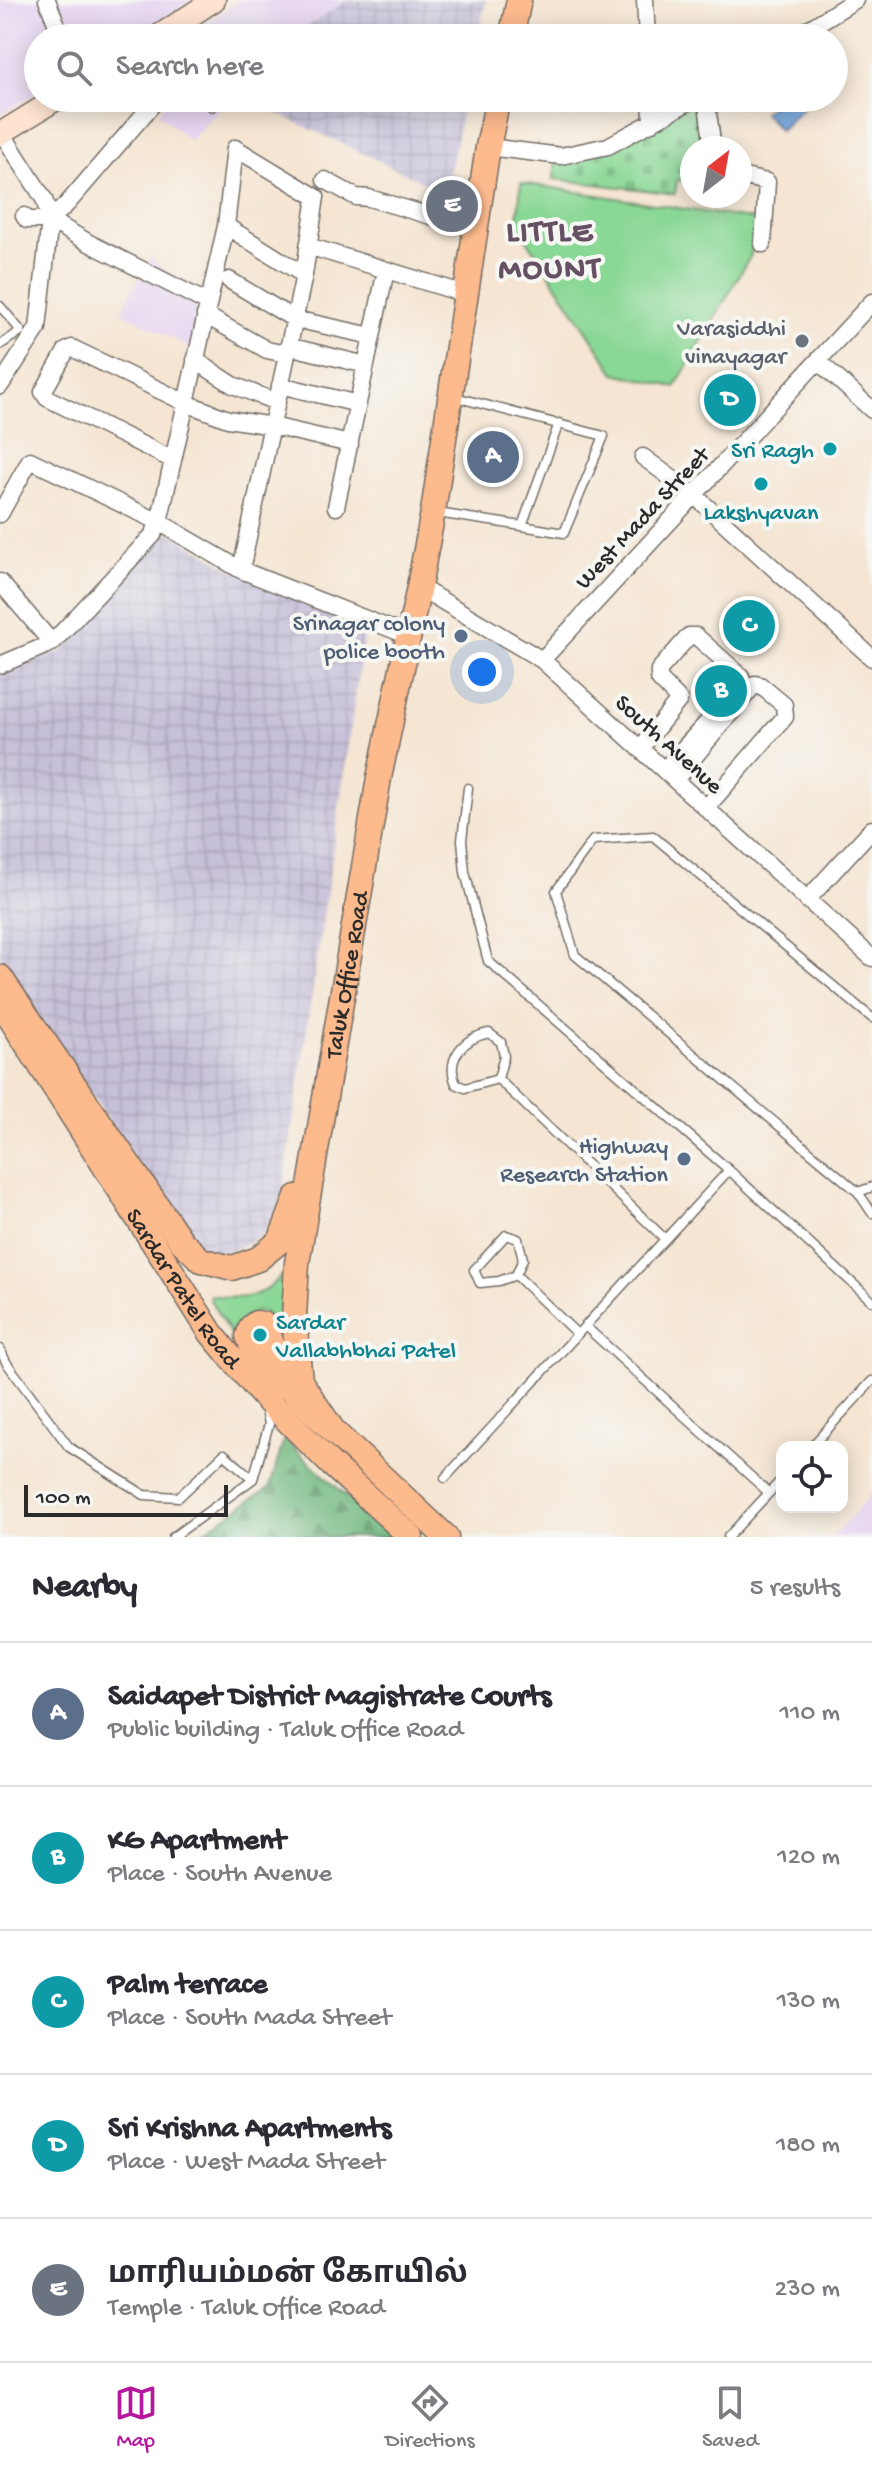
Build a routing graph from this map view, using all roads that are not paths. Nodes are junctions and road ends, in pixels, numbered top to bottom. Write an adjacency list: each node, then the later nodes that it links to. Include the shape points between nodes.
1 (47, 0): 6 (street)
2 (214, 0): 7 (main road)
3 (645, 0): 9 (street)
4 (855, 0): 10 (street)
5 (517, 3): 8 (main road)
6 (56, 24)
7 (180, 24)
8 (513, 24)
9 (646, 24)
10 (816, 24)
11 (35, 112): 18 (main road)
12 (146, 112): 24 (street)
13 (495, 112): 20 (main road)
14 (652, 112): 17 (street)
15 (671, 112): 17 (street)
16 (708, 112): 19 (street)
17 (652, 123): 20 (street, via 608,146 561,156)
18 (1, 133): 24 (street, via 44,199)
19 (711, 136)
20 (488, 147): 26 (main road)
21 (752, 179): 27 (street, via 767,182)
22 (325, 180): 26 (street, via 356,197)
23 (24, 216): 24 (street)
24 (50, 220): 35 (street); 44 (street, via 38,328)
25 (226, 226): 28 (street, via 235,148 316,197); 30 (street); 35 (street)
26 (475, 229): 32 (main road)
27 (763, 244)
28 (308, 246): 29 (street); 30 (street)
29 (386, 270): 32 (street); 37 (street)
30 (304, 275): 36 (street)
31 (229, 280): 36 (street)
32 (465, 294): 45 (main road, Taluk Office Road)
33 (872, 302): 41 (street, West Mada Street)
34 (0, 306): 38 (lane, via 21,331)
35 (207, 309): 39 (street, via 267,350); 40 (street)
36 (294, 319): 37 (street); 39 (street)
37 (372, 336): 42 (street)
38 (0, 345)
39 (287, 350): 42 (street); 43 (street)
40 (195, 360): 46 (street, via 233,385); 47 (street)
41 (818, 361): 49 (street); 55 (street, West Mada Street)
42 (366, 365): 48 (street)
43 (280, 385): 46 (street); 48 (street)
44 (0, 386)
45 (450, 396): 50 (lane); 57 (main road, Taluk Office Road)
46 (276, 402): 51 (street)
47 (186, 403): 51 (street, via 228,419); 54 (street); 54 (street, via 72,348 43,392)
48 (358, 404): 52 (street)
49 (872, 410)
50 (559, 423): 60 (lane); 60 (lane, via 604,436 564,533)
51 (272, 426): 52 (street); 61 (street)
52 (350, 444): 56 (street)
53 (643, 457): 55 (street)
54 (173, 460): 59 (street)
55 (694, 495): 66 (street); 67 (street, West Mada Street)
56 (336, 507)
57 (433, 512): 60 (lane); 63 (main road, Taluk Office Road)
58 (0, 514): 59 (street, via 30,460)
59 (159, 522): 61 (street); 65 (street, via 153,535)
60 (522, 526)
61 (241, 570): 64 (street)
62 (0, 582): 65 (street)
63 (419, 587): 64 (main road, Taluk Office Road); 67 (street, South Avenue)
64 (409, 636): 80 (main road, Taluk Office Road, via 379,778)
65 (52, 643): 68 (street)
66 (872, 658)
67 (542, 660): 69 (street, South Avenue)
68 (0, 665)
69 (645, 742): 70 (street, South Avenue); 70 (street, via 679,700 659,679 659,670 689,636 696,636 741,676 742,684)
70 (671, 770): 72 (street, South Avenue); 72 (street, via 755,684 784,705 785,717)
71 (468, 788): 81 (lane, via 462,840 465,872 488,961)
72 (706, 808): 74 (street, South Avenue)
73 (872, 829): 74 (street)
74 (807, 900): 75 (street, South Avenue)
75 (872, 958)
76 (0, 977): 80 (main road, via 182,1242 201,1260 232,1268 258,1259 280,1241)
77 (0, 1002): 92 (main road, Sardar Patel Road, via 211,1333)
78 (872, 1018): 83 (lane, via 653,836 593,840 556,891 575,955)
79 (498, 1079): 79 (lane, via 504,1056 501,1042 489,1033 463,1045 451,1073 456,1084 465,1088); 85 (lane)
80 (320, 1126): 93 (main road, Taluk Office Road, via 297,1263 294,1317 300,1381)
81 (729, 1170): 85 (lane); 87 (lane)
82 (872, 1187): 83 (lane)
83 (858, 1192): 84 (lane)
84 (872, 1213)
85 (665, 1239): 88 (lane)
86 (516, 1275): 86 (lane, via 523,1259 518,1239 506,1235 474,1270 480,1283); 89 (lane)
87 (872, 1301)
88 (585, 1326): 89 (lane); 98 (lane)
89 (577, 1334): 95 (lane)
90 (0, 1349): 96 (lane, via 69,1447 144,1495 179,1497 224,1454)
91 (872, 1381): 94 (lane)
92 (270, 1403): 93 (main road, via 248,1336 256,1323 269,1332 274,1358 289,1388); 96 (lane); 100 (main road, Sardar Patel Road)
93 (334, 1432): 101 (main road)
94 (817, 1441)
95 (445, 1478)
96 (253, 1479): 99 (lane)
97 (776, 1485): 98 (lane)
98 (769, 1493): 102 (lane)
99 (173, 1537)
100 (411, 1537)
101 (446, 1537)
102 (728, 1537)

